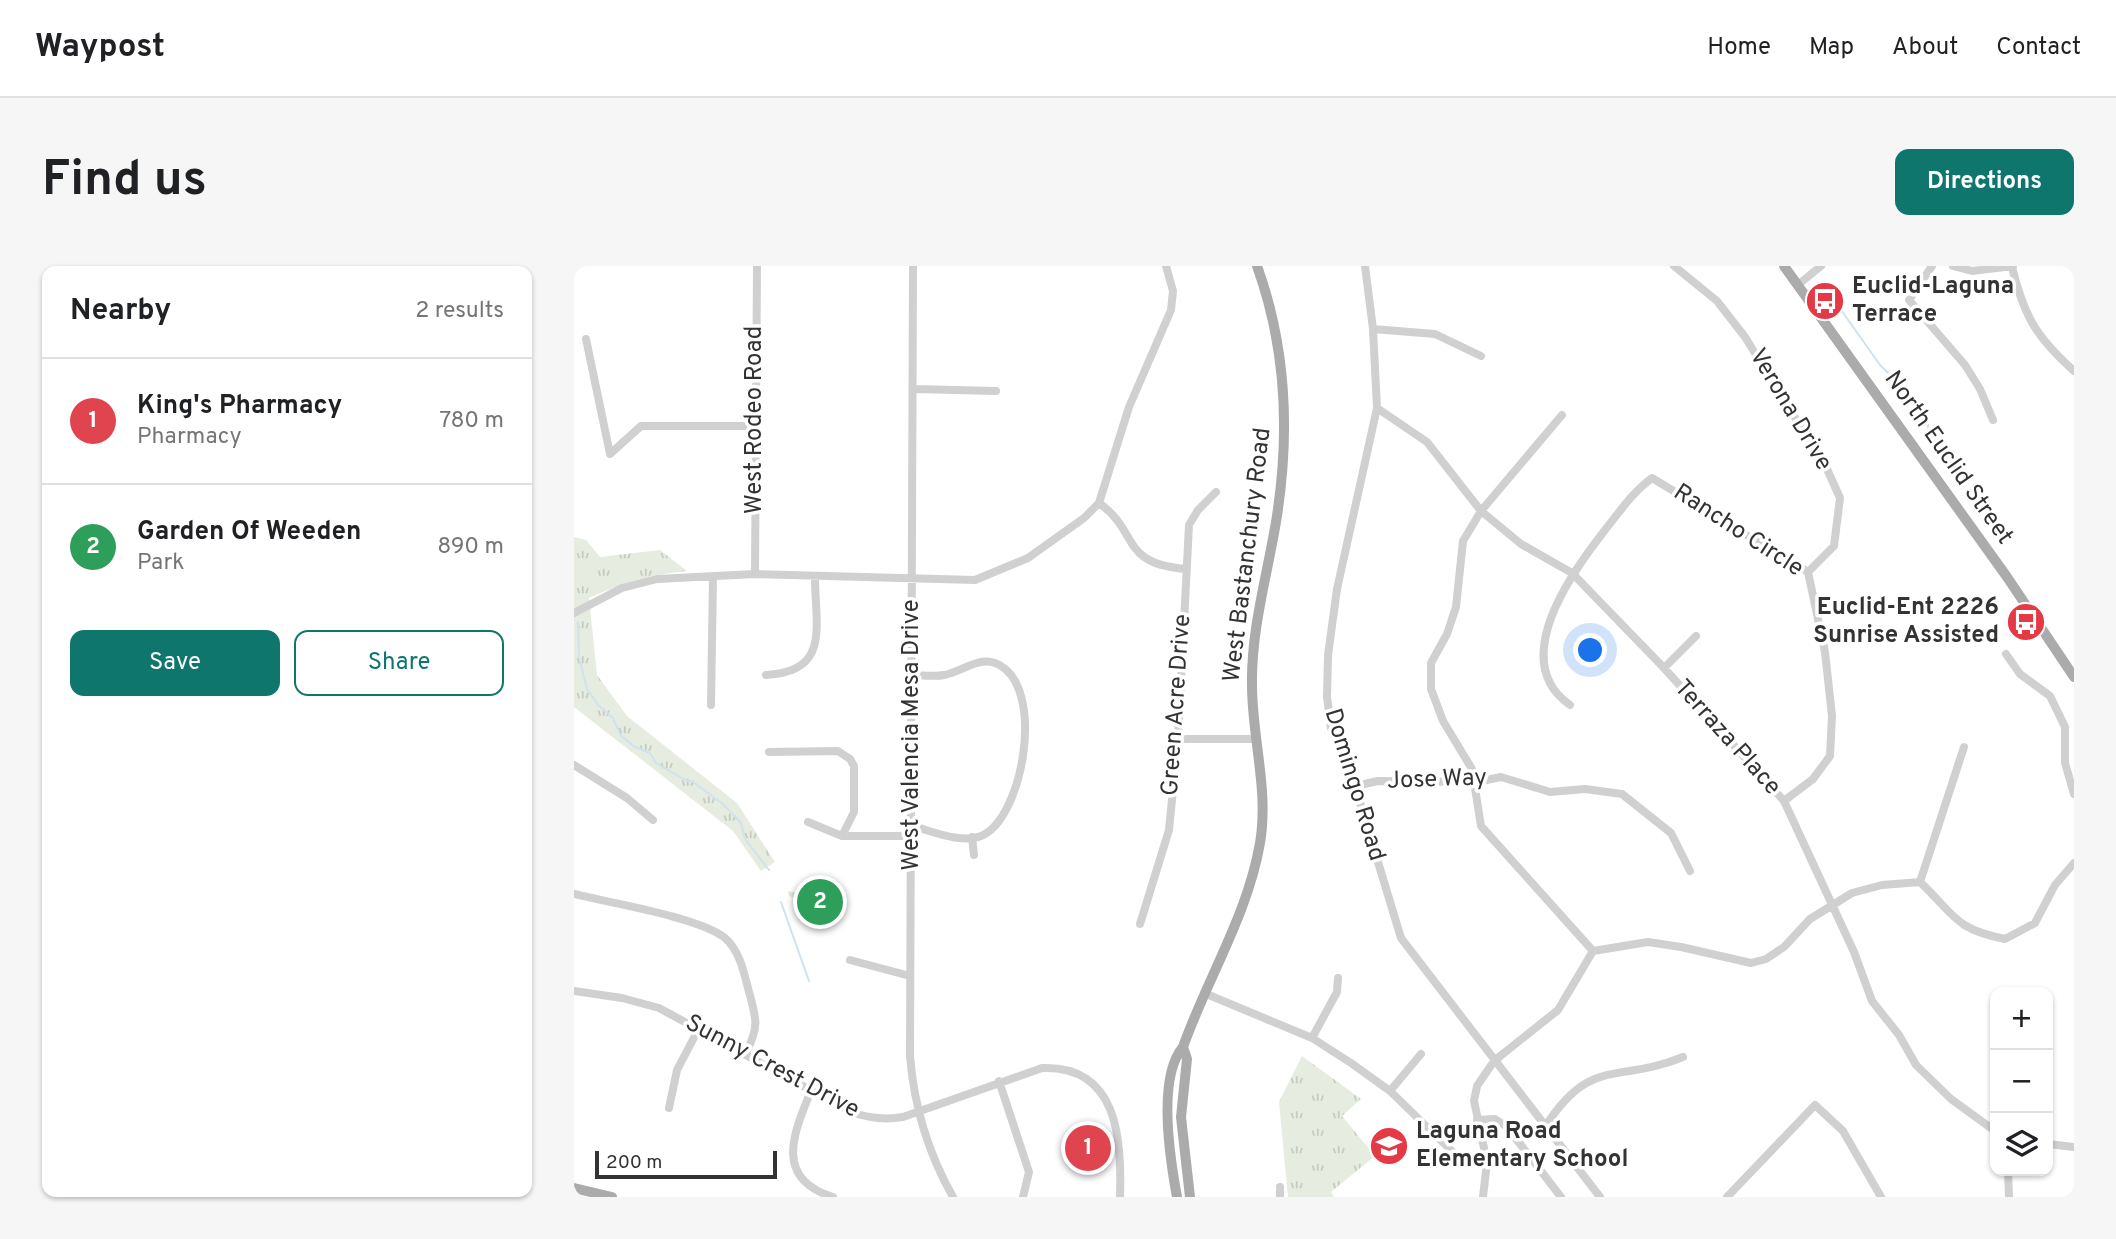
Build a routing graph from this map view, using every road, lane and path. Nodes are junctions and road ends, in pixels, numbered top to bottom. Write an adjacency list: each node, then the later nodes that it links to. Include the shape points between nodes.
1 (757, 266): 22 (street, West Rodeo Road)
2 (913, 266): 17 (street, West Valencia Mesa Drive)
3 (1166, 266): 24 (street, via 1173,291 1171,310 1129,407)
4 (1257, 266): 42 (main road, West Bastanchury Road, via 1277,334 1284,456 1253,648 1251,686)
5 (1365, 266): 13 (street, Domingo Road)
6 (1674, 266): 27 (street, Verona Drive, via 1717,301 1745,337 1840,498 1834,546)
7 (1784, 266): 12 (main road, North Euclid Street)
8 (1821, 266): 12 (street)
9 (1932, 266): 21 (street, via 1909,300 1965,365)
10 (1953, 266): 11 (street, via 1972,271)
11 (2013, 266): 16 (street, via 2022,306 2047,346)
12 (1799, 284): 39 (main road, North Euclid Street)
13 (1373, 329): 15 (street, via 1435,334); 19 (street, Domingo Road)
14 (586, 339): 22 (street, via 610,454 641,426)
15 (1481, 356)
16 (2074, 371)
17 (914, 389): 18 (street); 32 (street, West Valencia Mesa Drive)
18 (996, 391)
19 (1377, 408): 25 (street, Terraza Place, via 1427,442); 48 (street, Domingo Road, via 1328,654 1331,728)
20 (1562, 415): 25 (street)
21 (1993, 420)
22 (754, 426): 29 (street, West Rodeo Road)
23 (1216, 492): 26 (street, Green Acre Drive, via 1189,526)
24 (1099, 503): 26 (street, via 1113,513 1134,550 1149,562); 32 (street, via 1028,558 975,580)
25 (1481, 511): 28 (street, Terraza Place, via 1521,544); 47 (street, via 1463,541 1456,607 1431,663 1431,689 1443,721)
26 (1185, 569): 43 (street, Green Acre Drive)
27 (1808, 572): 28 (street, Rancho Circle, via 1652,478 1637,489); 50 (street, Rancho Circle, via 1825,652 1832,716 1830,756 1813,779)
28 (1572, 573): 36 (street, Terraza Place); 41 (street, Rancho Circle, via 1556,602 1545,661 1555,695)
29 (755, 574): 30 (street); 31 (street)
30 (713, 576): 33 (street, via 657,579 622,589); 40 (street)
31 (815, 577): 32 (street); 37 (street, via 815,645 810,658 800,669)
32 (913, 580): 38 (street, West Valencia Mesa Drive)
33 (574, 613)
34 (1696, 636): 36 (street)
35 (2006, 654): 49 (street, via 2020,674 2050,696 2055,706 2065,727 2065,763)
36 (1664, 668): 50 (street, Terraza Place)
37 (766, 675)
38 (912, 675): 53 (street, West Valencia Mesa Drive); 56 (street, via 946,675 967,665 992,662 1008,669 1019,683 1026,705 1015,789 999,821 981,836)
39 (2074, 677)
40 (711, 705)
41 (1570, 705)
42 (1257, 738): 43 (street); 69 (main road, West Bastanchury Road, via 1263,785 1260,844 1247,893)
43 (1178, 739): 63 (street, Green Acre Drive, via 1169,830)
44 (1964, 747): 60 (street)
45 (769, 752): 54 (street, via 838,751 850,759 854,812)
46 (574, 765): 51 (street)
47 (1477, 782): 48 (street, Jose Way, via 1378,781); 59 (street, Jose Way, via 1501,777 1550,792 1585,789 1622,794 1671,834); 64 (street, via 1481,826)
48 (1355, 786): 76 (street, Domingo Road, via 1401,938)
49 (2074, 794)
50 (1784, 801): 62 (street, Terraza Place)
51 (653, 820)
52 (808, 822): 54 (street)
53 (912, 826): 55 (street, West Valencia Mesa Drive); 56 (street)
54 (842, 836): 55 (street)
55 (912, 836): 66 (street, West Valencia Mesa Drive)
56 (971, 837): 57 (street)
57 (974, 855)
58 (2074, 863): 60 (street, via 2055,885 2035,923 2005,939 1959,924)
59 (1690, 871)
60 (1920, 882): 62 (street, via 1882,885)
61 (574, 894): 73 (street, via 703,926 725,939 739,958 757,1018 756,1033)
62 (1831, 904): 64 (street, via 1798,928 1784,947 1751,963 1656,943); 84 (street, Terraza Place, via 1872,1001 1916,1065)
63 (1140, 924)
64 (1593, 951): 76 (street, via 1558,1010)
65 (850, 960): 66 (street)
66 (910, 976): 81 (street, West Valencia Mesa Drive, via 910,1056)
67 (1338, 978): 71 (street, via 1337,992)
68 (574, 991): 70 (street, Sunny Crest Drive, via 659,1008)
69 (1204, 993): 71 (street); 72 (main road, West Bastanchury Road)
70 (699, 1028): 73 (street, Sunny Crest Drive); 80 (street, via 677,1070)
71 (1312, 1038): 79 (street)
72 (1184, 1047): 96 (main road, West Bastanchury Road, via 1175,1057 1168,1118); 97 (main road, West Bastanchury Road, via 1187,1059 1181,1117)
73 (746, 1053): 78 (street, Sunny Crest Drive)
74 (1421, 1054): 79 (street)
75 (1683, 1057): 83 (street, via 1658,1068 1609,1072 1588,1081 1569,1094)
76 (1494, 1061): 82 (street, via 1476,1086); 83 (street, Domingo Road)
77 (999, 1081): 81 (street, Sunny Crest Drive); 94 (street, via 1029,1172); 95 (street, Sunny Crest Drive, via 1056,1068 1078,1073 1095,1085 1114,1112)
78 (811, 1091): 81 (street, Sunny Crest Drive, via 869,1118 886,1120); 92 (street, via 793,1134 793,1159 802,1180)
79 (1390, 1091): 87 (street, via 1461,1160)
80 (669, 1108)
81 (918, 1111): 93 (street, West Valencia Mesa Drive, via 934,1162)
82 (1477, 1120): 87 (street); 100 (street, via 1495,1119 1507,1127)
83 (1545, 1127): 101 (street, Domingo Road)
84 (1990, 1127)
85 (2053, 1145): 86 (street)
86 (2074, 1147)
87 (1487, 1162): 99 (street)
88 (2008, 1176): 104 (street)
89 (1280, 1187): 98 (street)
90 (574, 1188): 91 (main road)
91 (612, 1197)
92 (833, 1197)
93 (953, 1197)
94 (1023, 1197)
95 (1120, 1197)
96 (1177, 1197)
97 (1190, 1197)
98 (1280, 1197)
99 (1483, 1197)
100 (1561, 1197)
101 (1600, 1197)
102 (1727, 1197): 103 (street, via 1815,1105 1843,1131)
103 (1881, 1197)
104 (2009, 1197)

